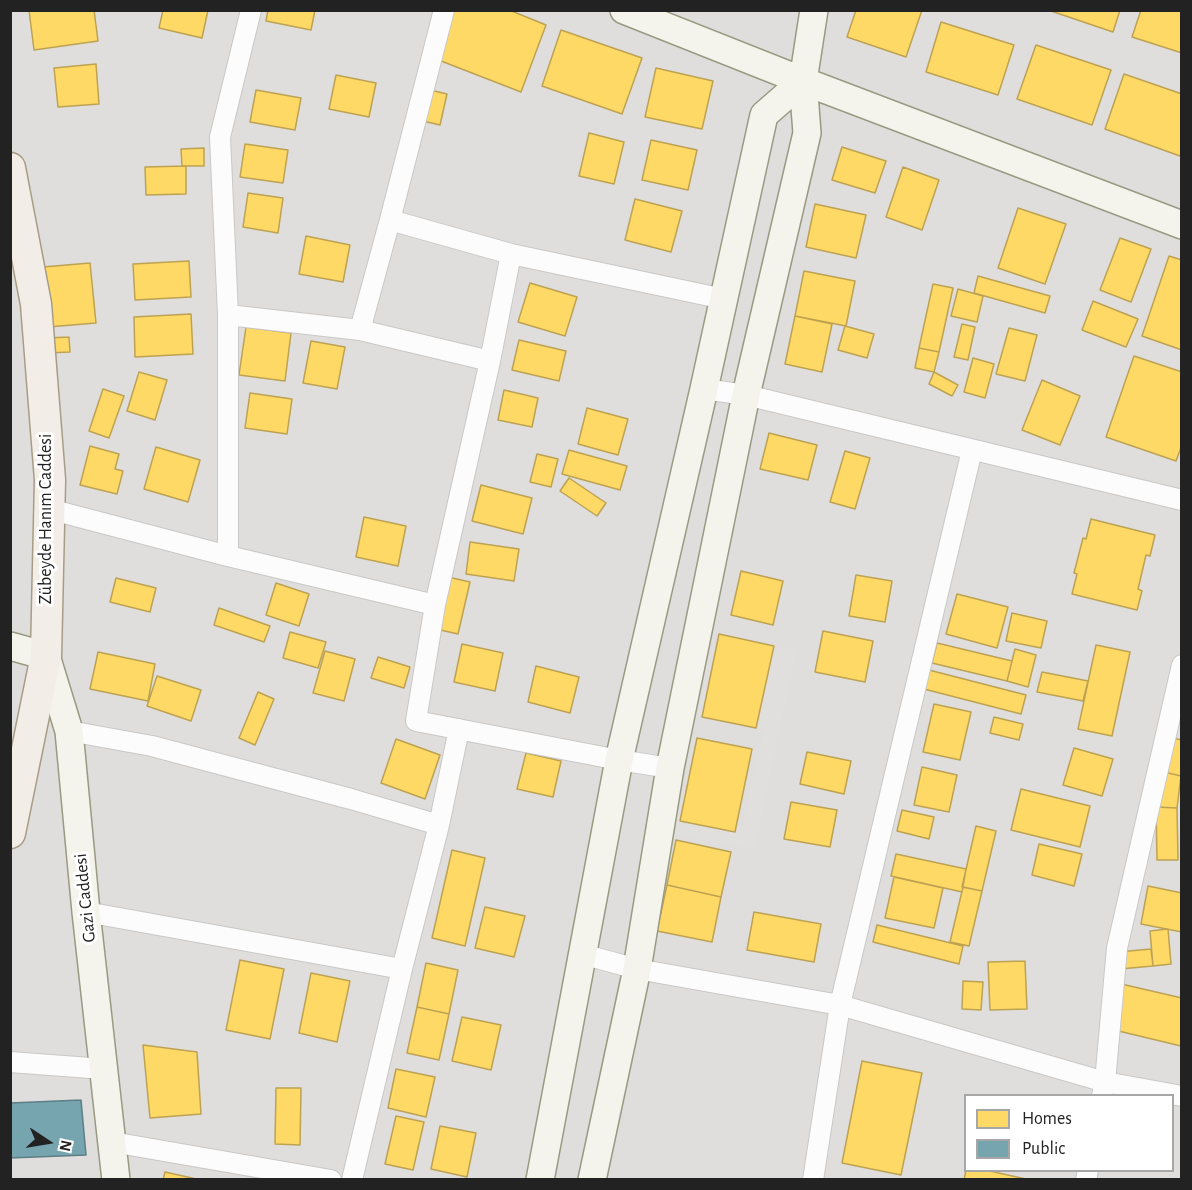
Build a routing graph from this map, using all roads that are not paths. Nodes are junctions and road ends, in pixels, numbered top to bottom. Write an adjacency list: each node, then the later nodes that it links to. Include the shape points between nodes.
1 (251, 10): 11 (street, via 220,137)
2 (444, 10): 7 (street)
3 (624, 10): 5 (street)
4 (814, 10): 5 (street)
5 (803, 81): 8 (street); 10 (street, via 764,116); 15 (street, via 807,133)
6 (10, 168): 18 (main road, Zübeyde Hanım Caddesi, via 36,304)
7 (390, 220): 9 (street); 12 (street)
8 (1182, 225)
9 (511, 254): 10 (street); 13 (street)
10 (724, 299): 14 (street)
11 (228, 315): 12 (street); 19 (street)
12 (360, 330): 13 (street)
13 (490, 362): 20 (street)
14 (704, 388): 15 (street); 26 (street)
15 (746, 395): 16 (street); 27 (street)
16 (972, 450): 17 (street); 34 (street)
17 (1182, 500)
18 (49, 509): 19 (street); 22 (main road, Zübeyde Hanım Caddesi)
19 (228, 556): 20 (street)
20 (435, 605): 24 (street, via 416,721)
21 (10, 646): 22 (street)
22 (46, 656): 25 (street, Gazi Caddesi); 29 (main road, Zübeyde Hanım Caddesi)
23 (1182, 665): 37 (street, via 1117,948)
24 (459, 729): 26 (street); 28 (street)
25 (69, 731): 28 (street, via 152,746); 30 (street, Gazi Caddesi)
26 (619, 760): 27 (street); 31 (street)
27 (670, 768): 33 (street)
28 (439, 825): 32 (street)
29 (10, 833)
30 (86, 912): 32 (street); 36 (street, Gazi Caddesi)
31 (582, 954): 33 (street); 43 (street)
32 (402, 969): 42 (street)
33 (637, 969): 34 (street); 44 (street)
34 (840, 1005): 37 (street); 45 (street)
35 (10, 1062): 36 (street)
36 (104, 1069): 39 (street, Gazi Caddesi)
37 (1103, 1089): 38 (street)
38 (1159, 1094)
39 (112, 1142): 40 (street, Gazi Caddesi); 41 (street)
40 (116, 1179)
41 (331, 1179)
42 (352, 1179)
43 (540, 1179)
44 (592, 1179)
45 (813, 1179)

